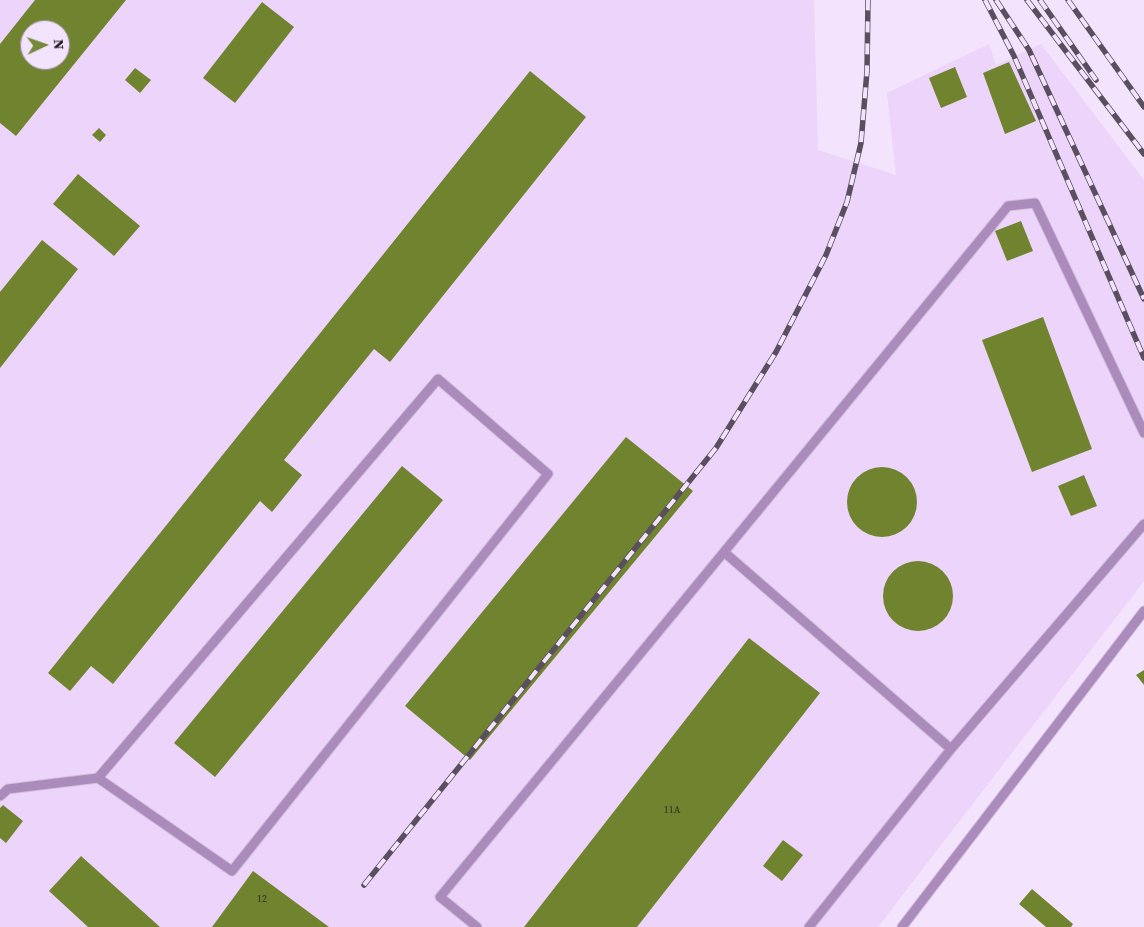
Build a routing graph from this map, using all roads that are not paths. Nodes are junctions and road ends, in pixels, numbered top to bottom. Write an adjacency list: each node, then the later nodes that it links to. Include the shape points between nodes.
1 (1144, 433): 3 (lane, via 1035,203 1008,206)
2 (1144, 524): 5 (lane)
3 (724, 552): 5 (lane); 8 (lane, via 440,897)
4 (1144, 611): 10 (lane)
5 (950, 749): 9 (lane)
6 (98, 778): 6 (lane, via 232,871 548,474 438,378); 7 (lane, via 8,789)
7 (0, 796)
8 (477, 927)
9 (809, 927)
10 (902, 927)

